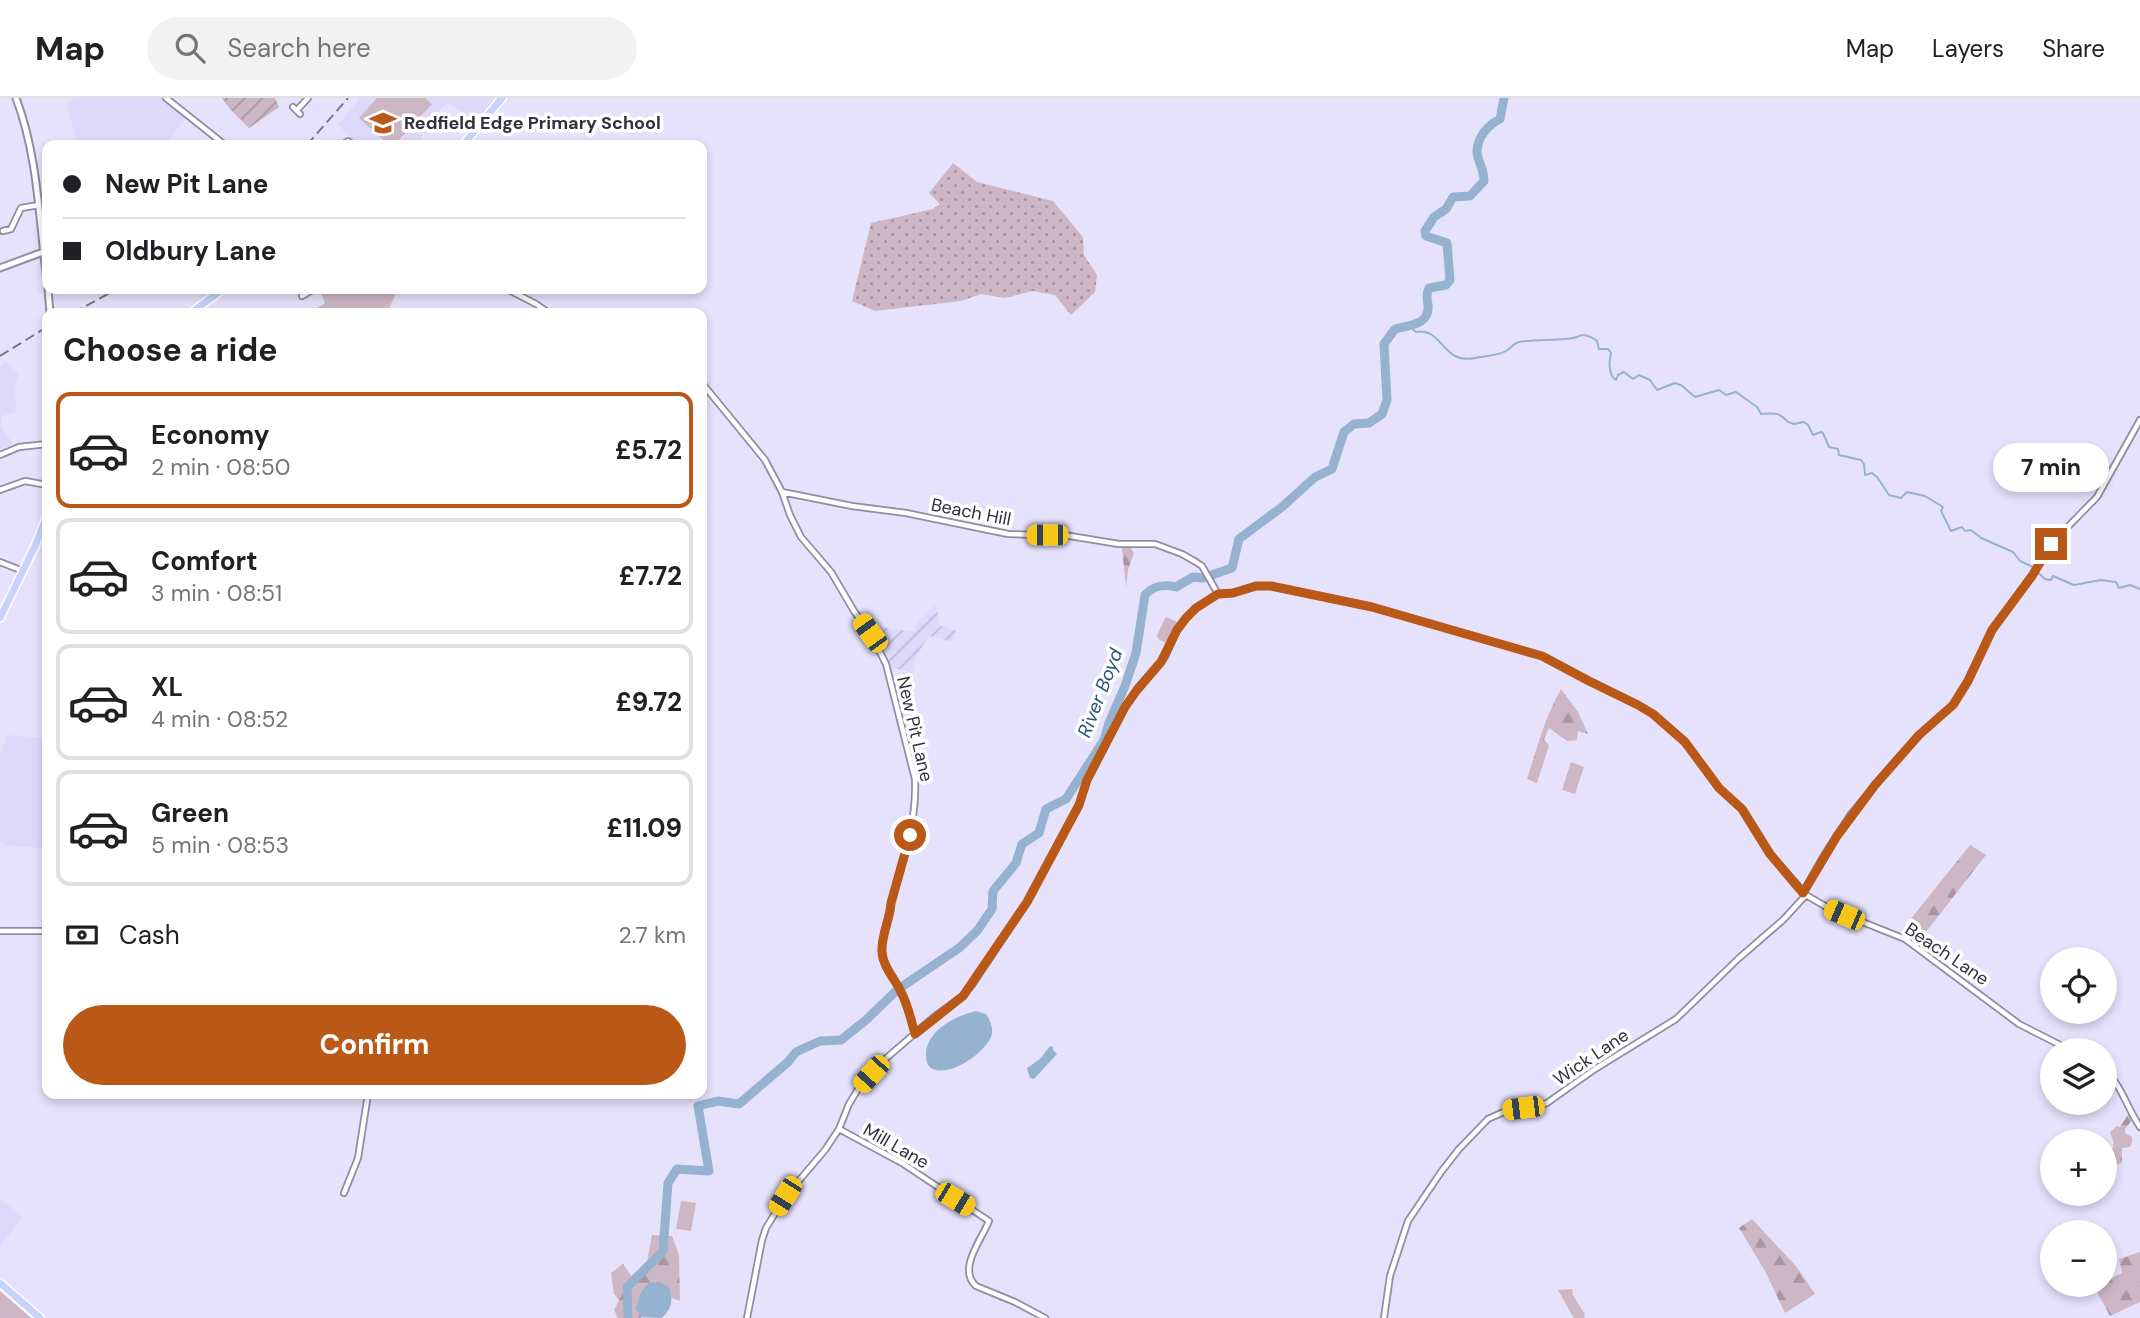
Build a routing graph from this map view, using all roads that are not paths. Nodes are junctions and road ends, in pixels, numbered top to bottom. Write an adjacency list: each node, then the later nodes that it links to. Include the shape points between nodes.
1 (16, 98): 8 (street, via 31,152)
2 (166, 98): 6 (street)
3 (307, 98): 5 (street)
4 (502, 98): 7 (main road)
5 (297, 110)
6 (219, 140)
7 (467, 140)
8 (38, 205): 9 (street, via 21,208 11,229); 10 (street)
9 (3, 231)
10 (42, 243)
11 (42, 252): 12 (street)
12 (0, 268)
13 (216, 294): 17 (main road)
14 (305, 294): 16 (street)
15 (517, 294): 18 (street)
16 (302, 296)
17 (198, 308)
18 (542, 308)
19 (707, 389): 25 (street, New Pit Lane, via 758,450)
20 (2140, 420): 31 (street, Wick Lane, via 2097,497 2057,536 1992,630 1953,705 1875,785 1837,836)
21 (42, 445): 22 (street)
22 (0, 454)
23 (42, 484): 24 (street, via 25,481)
24 (0, 490)
25 (782, 492): 29 (street, Beach Hill, via 1008,534 1155,544 1196,562); 34 (street, New Pit Lane, via 801,537 840,585 886,664 913,769 913,823 883,938 884,960 902,993)
26 (42, 527): 28 (main road)
27 (0, 562): 28 (street)
28 (23, 571): 30 (main road)
29 (1218, 594): 31 (street, via 1256,586 1294,589 1424,621 1553,660 1638,705 1675,733 1742,809 1770,854); 34 (street, via 1186,618 1161,662 1125,707 1027,902 972,985)
30 (0, 618)
31 (1804, 894): 35 (street, Beach Lane, via 1905,939 2019,1024); 45 (street, Wick Lane, via 1783,920 1676,1019 1548,1102 1488,1119 1459,1149 1408,1221 1390,1276)
32 (42, 931): 33 (street)
33 (0, 932)
34 (915, 1034): 39 (street, via 860,1086)
35 (2046, 1038)
36 (2117, 1084): 38 (street)
37 (367, 1099): 40 (street, via 358,1158)
38 (2140, 1127)
39 (839, 1129): 43 (street, via 785,1196 766,1228); 44 (street, Mill Lane, via 902,1163 989,1221 974,1252 971,1282)
40 (344, 1193)
41 (0, 1283): 42 (main road)
42 (40, 1318)
43 (747, 1318)
44 (1045, 1318)
45 (1384, 1318)

